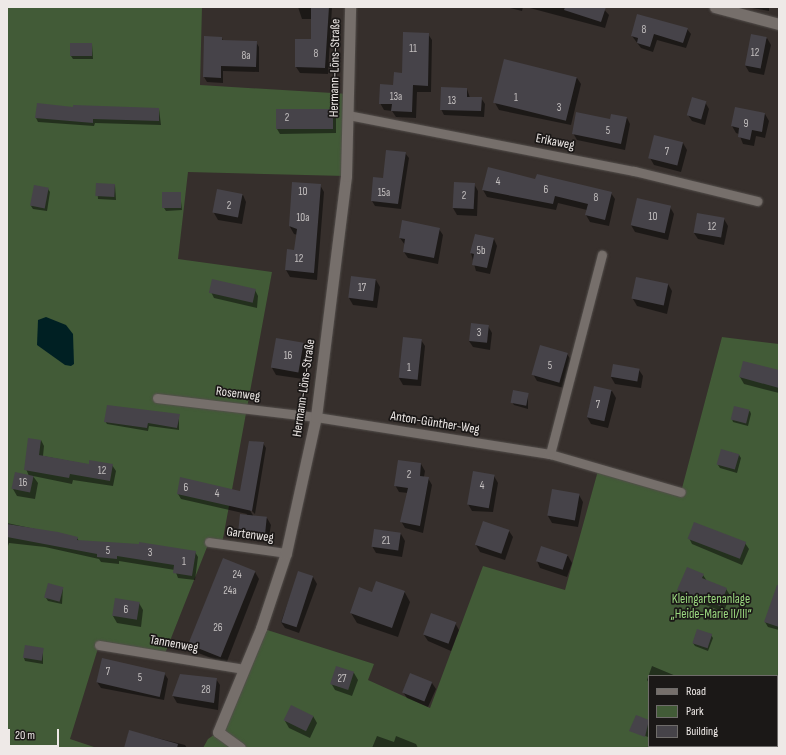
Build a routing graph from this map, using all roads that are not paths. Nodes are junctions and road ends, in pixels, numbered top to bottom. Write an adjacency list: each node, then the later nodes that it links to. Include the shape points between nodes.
1 (350, 7): 4 (street, Hermann-Löns-Straße)
2 (715, 7): 3 (street)
3 (779, 24)
4 (348, 115): 5 (lane, Erikaweg, via 634,171); 8 (street, Hermann-Löns-Straße, via 346,176)
5 (757, 201)
6 (602, 255): 9 (lane)
7 (158, 398): 8 (lane, Rosenweg)
8 (316, 418): 9 (lane, Anton-Günther-Weg); 12 (street, Hermann-Löns-Straße)
9 (550, 454): 10 (lane, Anton-Günther-Weg)
10 (681, 492)
11 (209, 542): 12 (lane, Gartenweg)
12 (286, 553): 14 (street, Hermann-Löns-Straße)
13 (99, 645): 14 (lane, Tannenweg)
14 (244, 669): 15 (street, Hermann-Löns-Straße, via 218,732)
15 (240, 748)

